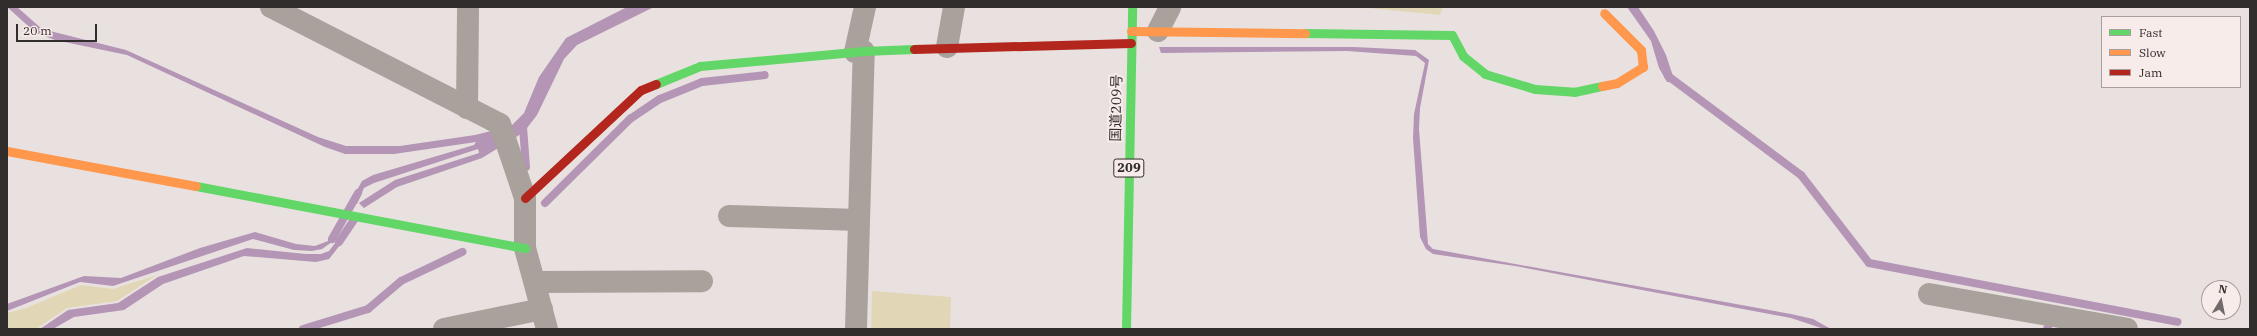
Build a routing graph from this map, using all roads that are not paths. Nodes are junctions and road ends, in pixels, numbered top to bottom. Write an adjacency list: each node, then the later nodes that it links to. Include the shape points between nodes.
1 (468, 7): 13 (street)
2 (864, 7): 12 (street)
3 (954, 7): 11 (street)
4 (1132, 7): 9 (main road, 国道209号 / 209)
5 (1170, 7): 8 (street)
6 (281, 10): 13 (street)
7 (1604, 13): 8 (main road, via 1641,50 1643,67 1617,83 1574,92 1535,89 1485,74 1463,56 1452,35)
8 (1158, 31): 9 (main road)
9 (1131, 32): 10 (main road, 国道209号 / 209)
10 (1131, 43): 11 (main road); 25 (main road, 国道209号 / 209)
11 (948, 47): 12 (main road)
12 (859, 51): 15 (main road, via 700,66 641,90); 17 (street)
13 (468, 108): 15 (street, via 500,124)
14 (7, 151): 18 (main road)
15 (525, 198): 18 (street)
16 (729, 216): 17 (street)
17 (859, 220): 24 (street)
18 (525, 248): 20 (street)
19 (702, 281): 20 (street)
20 (534, 282): 22 (street)
21 (1929, 294): 26 (street)
22 (544, 319): 23 (street)
23 (444, 329)
24 (856, 329)
25 (1126, 329)
26 (2127, 329)

